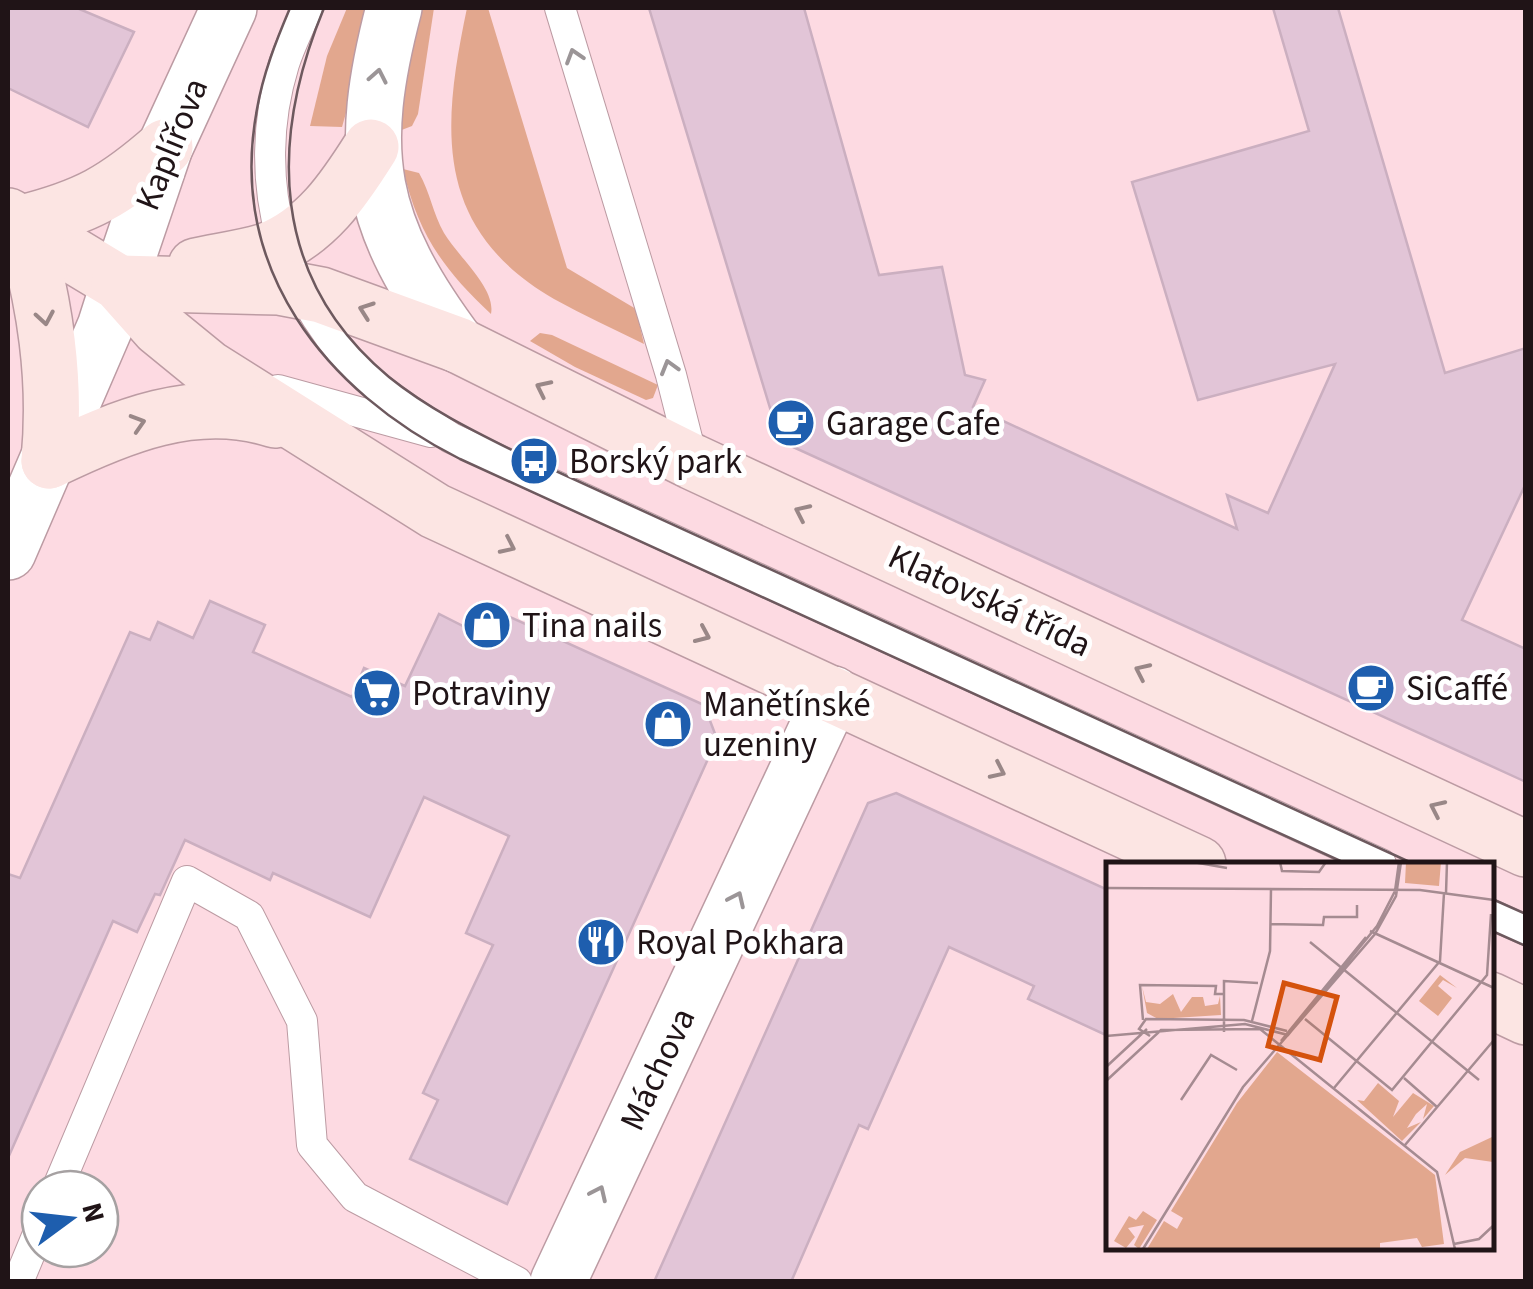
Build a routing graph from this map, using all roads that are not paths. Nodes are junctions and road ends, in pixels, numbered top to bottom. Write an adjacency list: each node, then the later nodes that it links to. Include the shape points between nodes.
1 (229, 8): 5 (street, Kaplířova)
2 (308, 8): 8 (lane, via 284,64 270,162 274,208)
3 (394, 8): 6 (street, one-way to 3, via 374,93)
4 (560, 8): 15 (lane, one-way to 4)
5 (164, 147): 7 (main road, via 124,184 74,210); 9 (street, Kaplířova)
6 (371, 147): 8 (main road); 10 (street, Klatovská třída, via 398,253)
7 (15, 220): 9 (main road); 14 (main road, one-way to 14, via 47,324)
8 (291, 266): 9 (main road, via 266,250); 10 (main road, Klatovská třída, one-way to 8, via 358,306); 13 (lane, via 332,340 375,384)
9 (120, 283): 11 (main road, via 159,328); 14 (street, Kaplířova)
10 (458, 344): 15 (main road, Klatovská třída, one-way to 10)
11 (208, 368): 12 (main road); 13 (lane)
12 (311, 432): 14 (main road, one-way to 12, via 146,420 201,410 257,414); 17 (main road, one-way to 17, via 434,511)
13 (451, 438): 20 (lane)
14 (49, 461): 16 (street, Kaplířova)
15 (693, 462): 18 (main road, Klatovská třída, one-way to 15)
16 (8, 552)
17 (833, 694): 19 (main road, one-way to 19); 27 (street, Máchova, one-way to 17)
18 (1526, 849)
19 (1194, 862)
20 (1377, 862)
21 (1493, 915): 22 (lane)
22 (1526, 930)
23 (1493, 1001): 24 (main road)
24 (1526, 1017)
25 (65, 1169): 26 (lane, via 187,882 249,916 302,1021 312,1146 355,1196)
26 (517, 1282)
27 (558, 1282)

